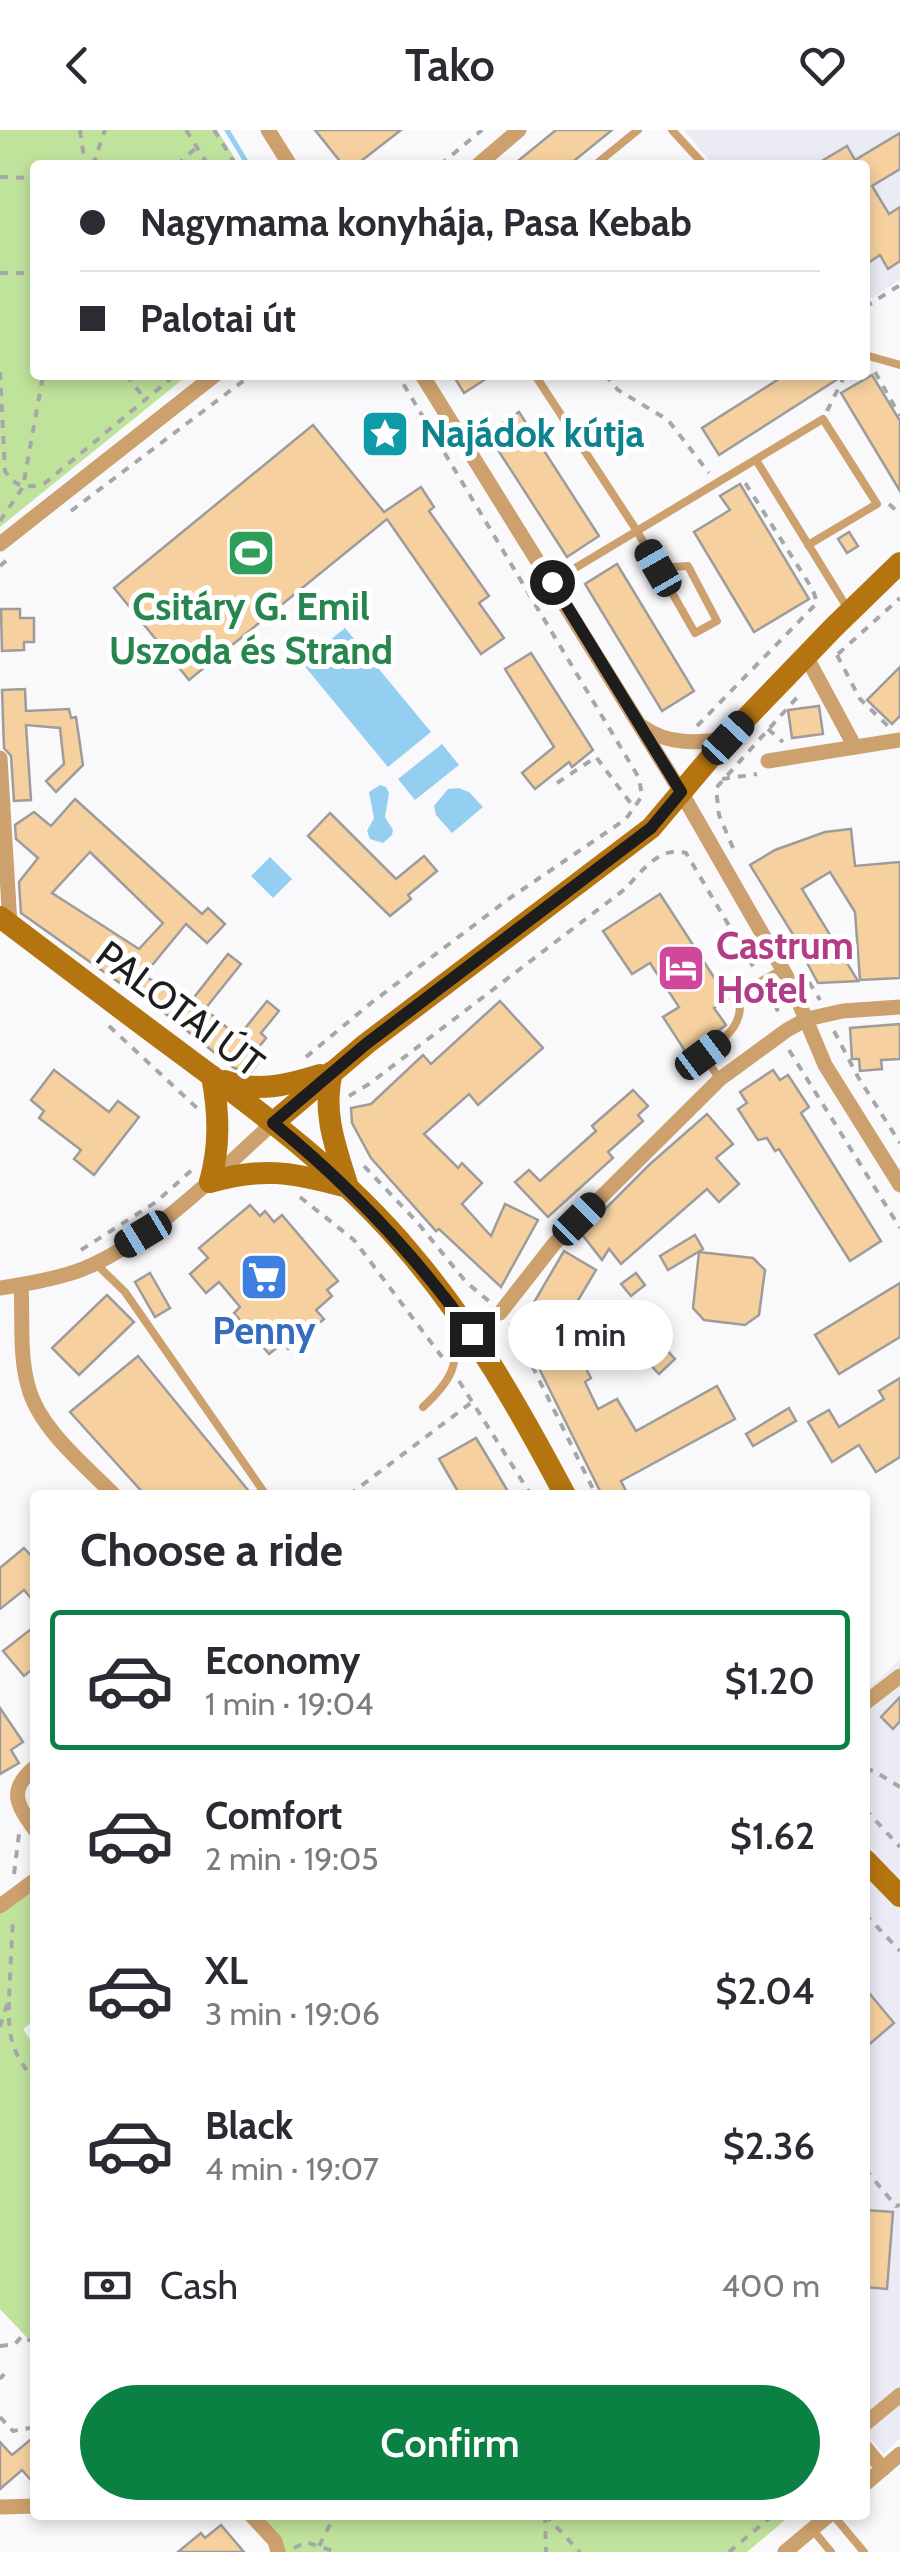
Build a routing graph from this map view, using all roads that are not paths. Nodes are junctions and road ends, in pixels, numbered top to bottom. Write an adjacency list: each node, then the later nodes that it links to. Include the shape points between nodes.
1 (268, 130): 5 (street)
2 (519, 130): 6 (street)
3 (638, 130): 7 (lane)
4 (672, 130): 8 (lane)
5 (287, 160)
6 (484, 160)
7 (602, 160)
8 (699, 160)
9 (870, 357): 10 (lane)
10 (900, 365)
11 (209, 380): 17 (street)
12 (425, 380): 20 (street)
13 (538, 380): 15 (lane)
14 (756, 460): 15 (lane); 16 (lane); 16 (lane, via 823,419 876,504)
15 (636, 532): 19 (lane); 20 (lane)
16 (808, 545): 21 (lane)
17 (6, 550)
18 (900, 564): 21 (main road)
19 (658, 568): 19 (lane, via 695,632 717,621 688,566)
20 (552, 582): 23 (street)
21 (849, 612): 22 (main road)
22 (806, 656): 24 (main road); 26 (street)
23 (640, 724): 24 (street, via 683,742); 29 (street)
24 (728, 738): 29 (main road)
25 (900, 740): 26 (street)
26 (855, 747): 28 (street)
27 (0, 758): 30 (street)
28 (768, 761)
29 (681, 792): 31 (street); 34 (main road, via 651,828)
30 (5, 921): 35 (main road, PALOTAI ÚT)
31 (783, 969): 33 (street); 36 (lane, via 738,994 735,1028 703,1055)
32 (900, 1007): 33 (street)
33 (807, 1019): 36 (street); 39 (street, via 826,1065)
34 (332, 1072): 35 (main road, via 253,1088); 37 (main road); 40 (main road, via 328,1121)
35 (212, 1076): 37 (main road, PALOTAI ÚT); 38 (main road, via 216,1160)
36 (720, 1079): 44 (street, via 554,1244)
37 (273, 1123): 38 (street); 40 (main road, PALOTAI ÚT)
38 (203, 1174): 40 (main road, via 288,1172); 41 (street, via 168,1216)
39 (900, 1185)
40 (348, 1187): 45 (main road, PALOTAI ÚT)
41 (94, 1262): 42 (street); 48 (lane, via 125,1292)
42 (21, 1285): 43 (street); 47 (street, via 25,1368 36,1404)
43 (2, 1288)
44 (500, 1312)
45 (457, 1313): 46 (lane, via 452,1371); 49 (main road, PALOTAI ÚT)
46 (423, 1407)
47 (109, 1490)
48 (263, 1490)
49 (562, 1490)
50 (900, 1676): 51 (street)
51 (870, 1699)
52 (30, 1771): 53 (street, via 20,1780 17,1798)
53 (30, 1823)
54 (870, 1865): 56 (main road)
55 (30, 1884): 57 (street)
56 (900, 1896)
57 (0, 1906)
58 (900, 2394): 59 (street)
59 (870, 2420)
60 (870, 2454): 62 (street)
61 (900, 2454): 62 (street)
62 (883, 2468): 63 (street)
63 (870, 2480)
64 (30, 2506): 65 (street)
65 (0, 2507)
66 (255, 2520): 70 (street)
67 (824, 2520): 69 (street)
68 (835, 2520): 73 (lane)
69 (812, 2529): 71 (street); 72 (lane)
70 (281, 2552)
71 (785, 2552)
72 (831, 2552)
73 (864, 2552)

